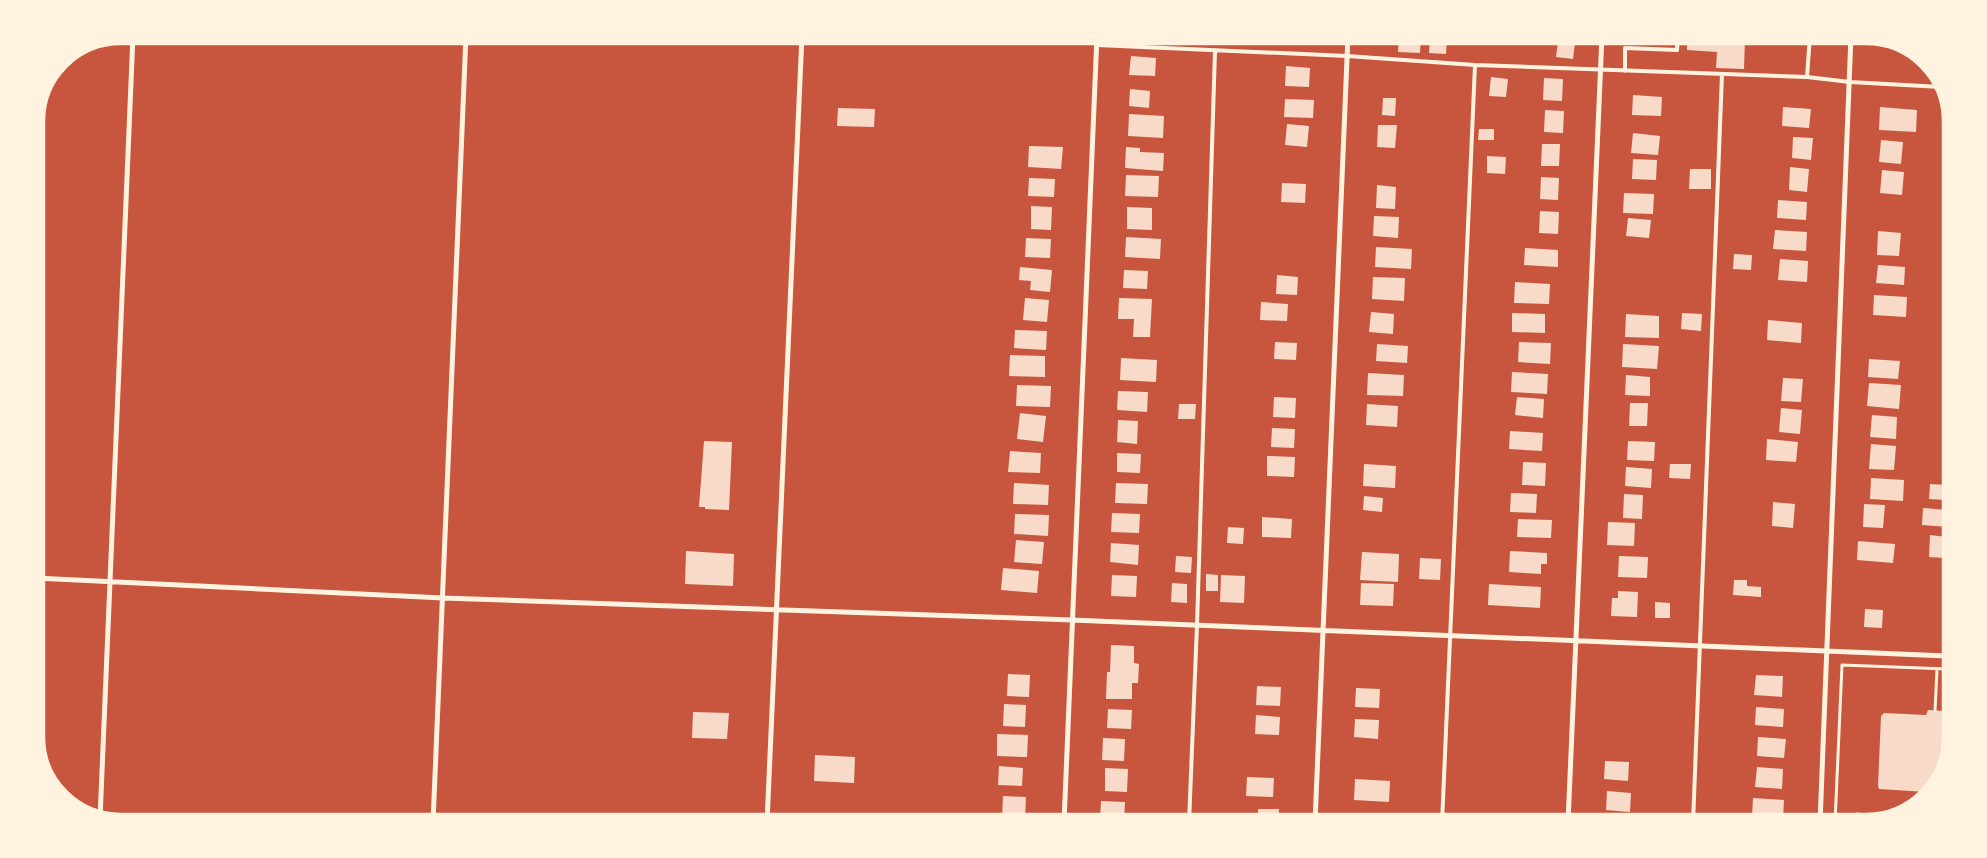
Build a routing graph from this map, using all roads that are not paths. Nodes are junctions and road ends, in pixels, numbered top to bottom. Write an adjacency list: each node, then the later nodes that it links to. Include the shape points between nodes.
1 (133, 44): 20 (street)
2 (466, 44): 21 (street)
3 (802, 44): 22 (street)
4 (1348, 44): 11 (street)
5 (1602, 44): 13 (street)
6 (1678, 44): 14 (lane, via 1678,50 1625,48)
7 (1809, 44): 16 (lane)
8 (1851, 44): 17 (street)
9 (1097, 45): 10 (lane); 23 (street)
10 (1215, 51): 11 (lane); 24 (lane)
11 (1347, 56): 12 (lane); 25 (street)
12 (1475, 65): 13 (lane); 26 (lane)
13 (1600, 71): 14 (lane); 27 (street)
14 (1626, 72): 15 (lane)
15 (1722, 74): 16 (lane); 28 (lane)
16 (1807, 77): 17 (lane)
17 (1850, 82): 18 (lane); 29 (street)
18 (1935, 87)
19 (44, 578): 20 (street)
20 (110, 581): 21 (street); 31 (street)
21 (443, 598): 22 (street); 32 (street)
22 (776, 611): 23 (street); 33 (street)
23 (1072, 620): 24 (street); 34 (street)
24 (1198, 626): 25 (street); 35 (lane)
25 (1323, 631): 26 (street); 36 (street)
26 (1450, 636): 27 (street); 37 (lane)
27 (1576, 641): 28 (street); 38 (street)
28 (1700, 646): 29 (street); 39 (lane)
29 (1827, 651): 30 (street); 40 (street)
30 (1943, 656)
31 (100, 811)
32 (433, 814)
33 (767, 814)
34 (1064, 814)
35 (1189, 814)
36 (1315, 814)
37 (1442, 814)
38 (1568, 814)
39 (1693, 814)
40 (1820, 814)

